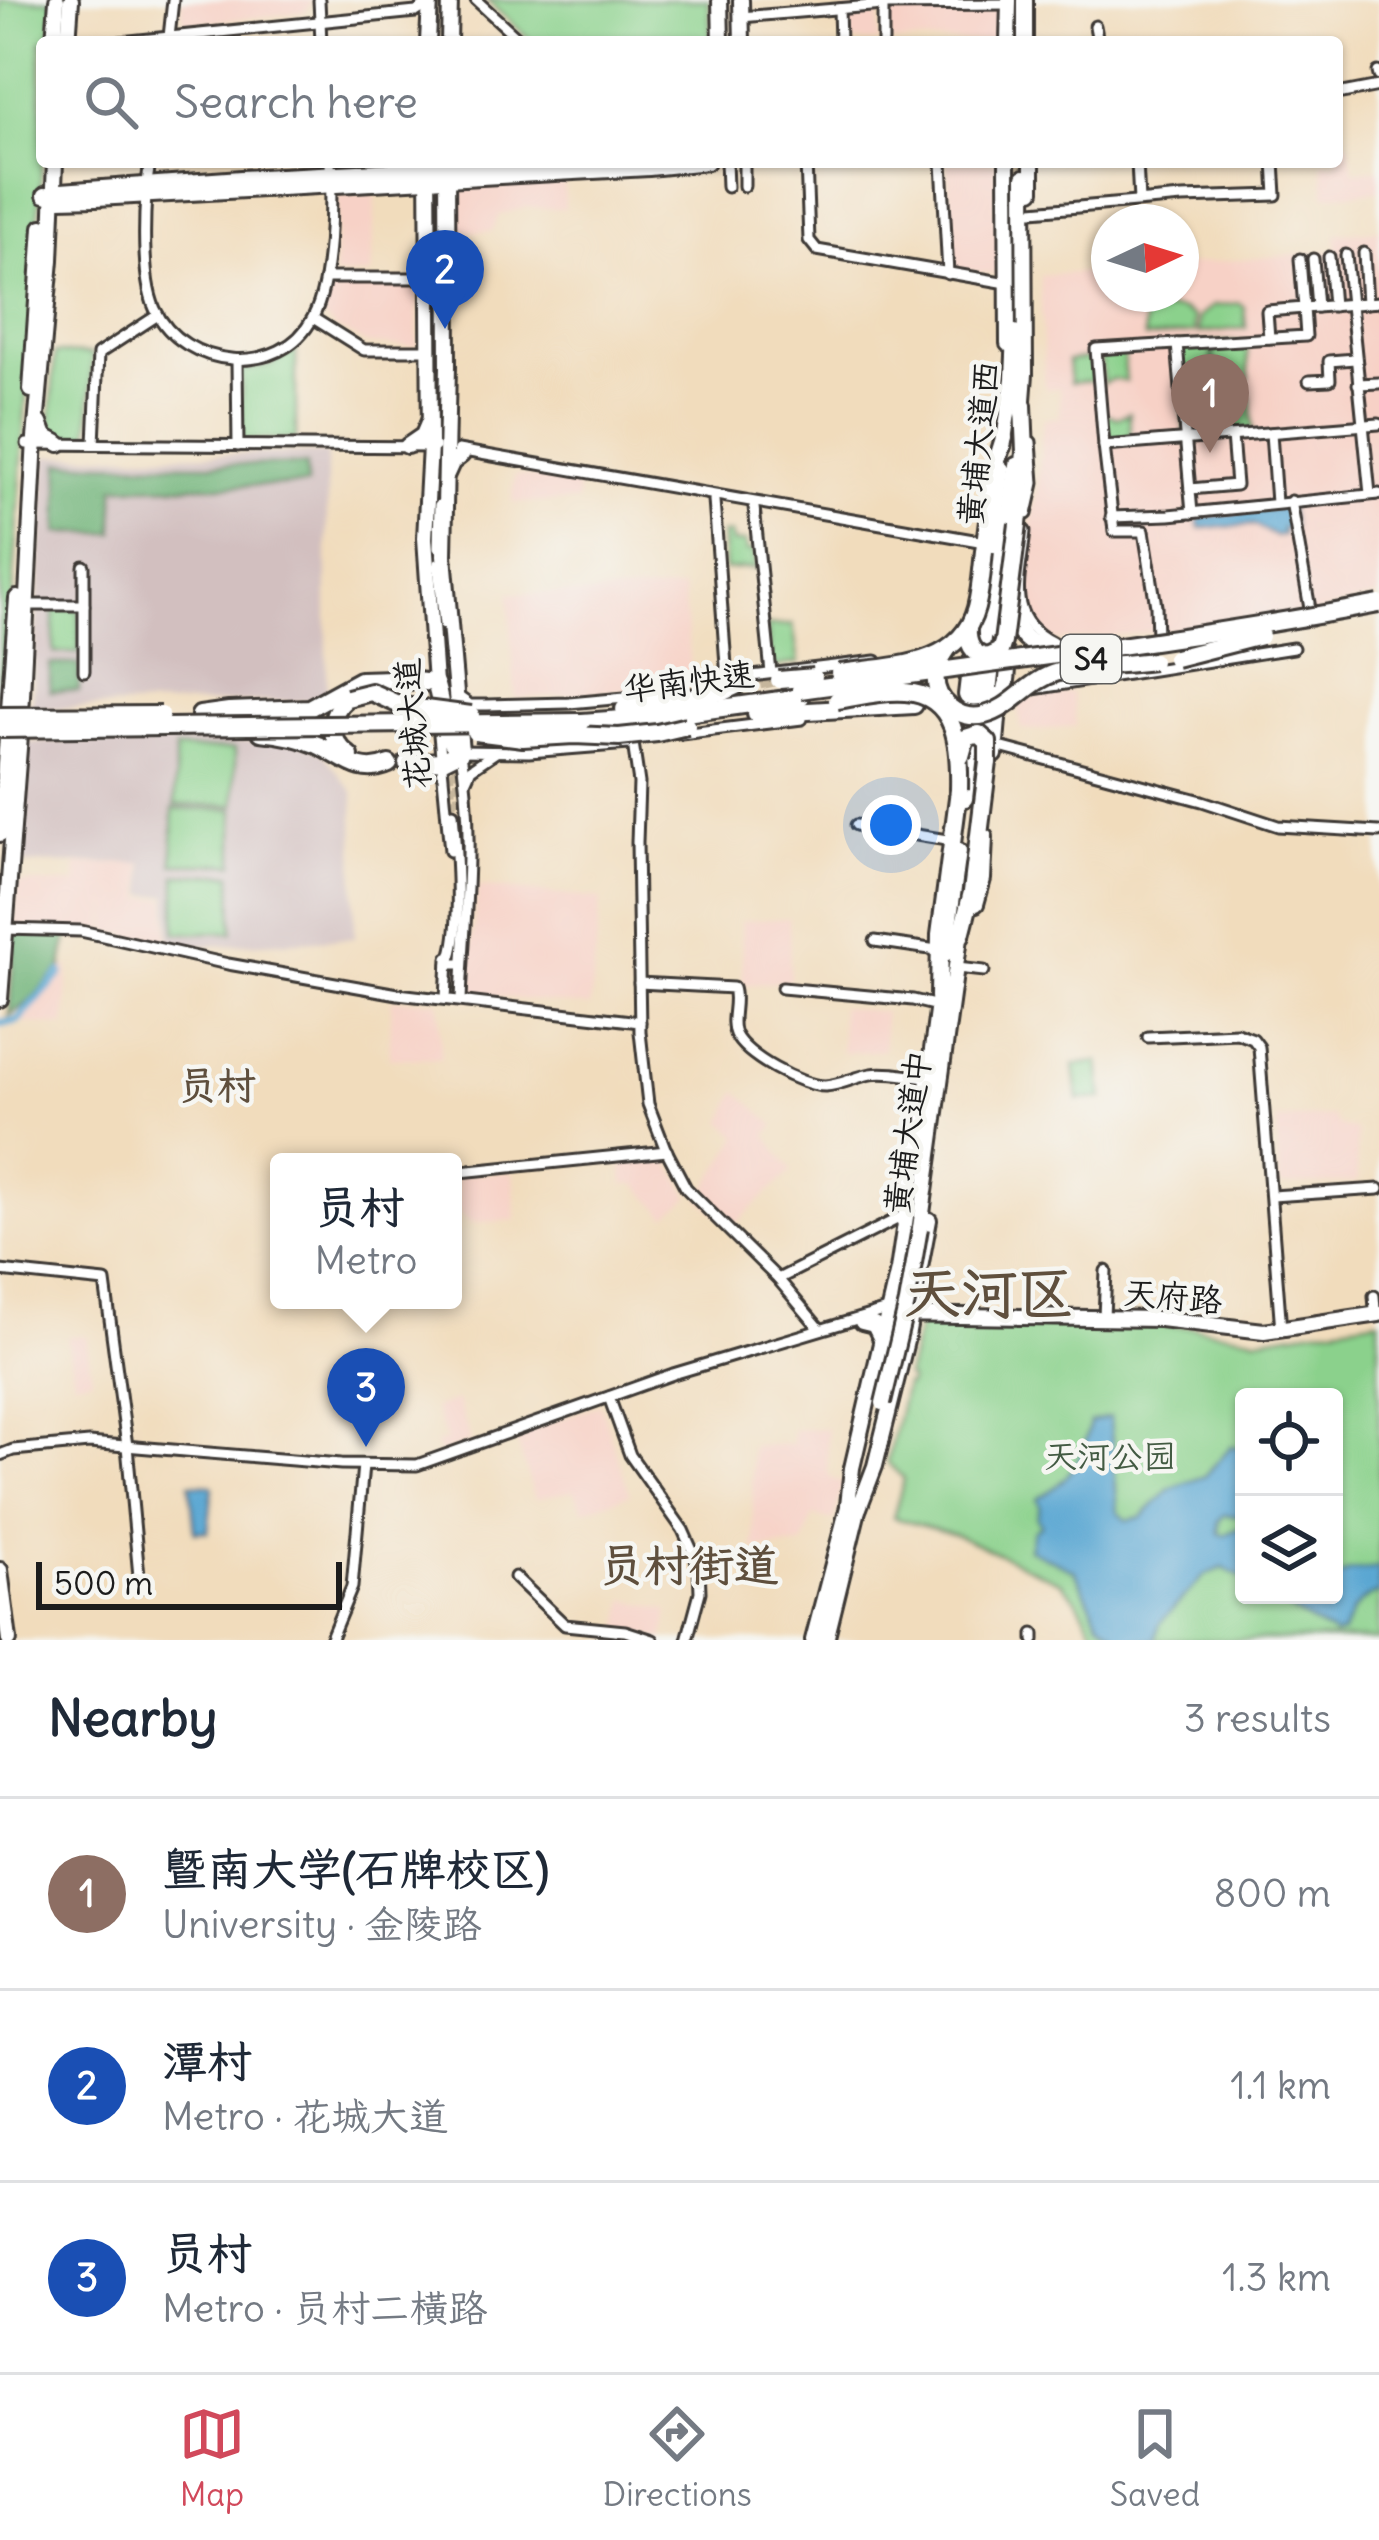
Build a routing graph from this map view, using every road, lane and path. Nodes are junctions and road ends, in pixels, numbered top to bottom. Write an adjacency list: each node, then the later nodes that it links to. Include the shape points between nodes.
1 (57, 0): 18 (main road)
2 (70, 0): 19 (main road)
3 (173, 0): 20 (street)
4 (319, 0): 14 (street)
5 (451, 0): 22 (main road)
6 (476, 0): 23 (street)
7 (720, 0): 24 (main road)
8 (741, 0): 13 (main road)
9 (430, 1): 14 (street, via 416,11); 16 (main road)
10 (1018, 1): 11 (street); 28 (main road)
11 (883, 2): 12 (street); 27 (street)
12 (839, 9): 13 (street); 26 (street)
13 (741, 17): 25 (main road)
14 (320, 23): 16 (street, via 414,16); 17 (street); 21 (street)
15 (1095, 26): 29 (street)
16 (429, 34)
17 (247, 35)
18 (54, 36)
19 (71, 36)
20 (168, 36)
21 (321, 36)
22 (449, 36)
23 (515, 36)
24 (721, 36)
25 (742, 36)
26 (840, 36)
27 (883, 36)
28 (1021, 36)
29 (1098, 36)
30 (1379, 86): 31 (street)
31 (1343, 93)
32 (52, 168): 55 (main road)
33 (57, 168): 54 (main road)
34 (149, 168): 53 (street)
35 (426, 168): 36 (main road); 50 (main road); 58 (main road, 花城大道)
36 (449, 168): 47 (main road); 56 (main road, 花城大道)
37 (514, 168): 46 (main road)
38 (566, 168): 46 (main road)
39 (726, 168): 52 (street)
40 (744, 168): 51 (street)
41 (806, 168): 68 (street, via 809,239 817,250)
42 (942, 168): 68 (street)
43 (1137, 168): 57 (street)
44 (1274, 168): 57 (street, via 1276,195)
45 (241, 170): 48 (main road); 53 (main road)
46 (496, 171): 47 (main road)
47 (470, 172): 56 (main road)
48 (330, 173): 50 (main road); 53 (main road); 69 (street)
49 (1022, 175): 59 (main road); 71 (main road); 81 (main road, 黄埔大道西); 96 (main road, 黄埔大道西)
50 (406, 176): 58 (main road)
51 (744, 186)
52 (727, 187)
53 (146, 189): 54 (main road); 76 (street, via 147,277)
54 (77, 194): 55 (main road); 60 (main road)
55 (50, 195): 60 (main road); 67 (main road)
56 (447, 200): 62 (main road, 花城大道)
57 (1139, 201): 59 (street)
58 (429, 206): 61 (main road, 花城大道)
59 (1032, 211): 81 (main road)
60 (51, 219): 67 (main road)
61 (429, 227): 62 (main road); 70 (main road, 花城大道)
62 (447, 229): 88 (main road, 花城大道)
63 (1364, 253): 72 (street)
64 (1346, 255): 73 (street)
65 (1329, 257): 74 (street)
66 (1307, 259): 75 (street)
67 (45, 260): 86 (main road)
68 (948, 274): 71 (street)
69 (325, 278): 70 (street); 77 (street)
70 (429, 278): 80 (main road, 花城大道)
71 (1007, 284): 96 (main road)
72 (1373, 302): 73 (street)
73 (1351, 304): 74 (street); 82 (street)
74 (1333, 306): 75 (street)
75 (1310, 308): 78 (street, via 1306,336); 78 (street, via 1267,310)
76 (158, 315): 83 (street, via 196,350); 98 (street, via 98,354)
77 (313, 318): 80 (street, via 364,350); 83 (street, via 285,347)
78 (1269, 338): 79 (street)
79 (1177, 344): 97 (street); 101 (street, via 1096,350)
80 (430, 350): 88 (main road, 花城大道)
81 (1025, 358): 90 (main road, 黄埔大道西)
82 (1355, 359): 84 (street, via 1329,361 1330,380); 87 (street)
83 (237, 361): 102 (street)
84 (1309, 381)
85 (1379, 383): 87 (street)
86 (36, 384): 89 (main road); 99 (main road)
87 (1358, 384): 92 (street)
88 (438, 405): 93 (main road, 花城大道); 103 (main road); 104 (main road, 花城大道)
89 (38, 406): 99 (main road); 100 (main road, via 42,430)
90 (1024, 412): 107 (highway); 119 (main road, 黄埔大道西)
91 (1379, 424): 92 (street)
92 (1362, 426): 94 (street); 110 (street)
93 (446, 431): 104 (main road, 花城大道); 105 (main road)
94 (1271, 433): 95 (street); 113 (street)
95 (1232, 436): 97 (street); 109 (street, via 1236,485)
96 (1004, 438): 117 (highway); 124 (main road, 黄埔大道西)
97 (1185, 440): 101 (street); 109 (street)
98 (94, 444): 100 (street); 102 (street)
99 (31, 446): 100 (street); 106 (main road); 168 (main road)
100 (60, 446): 102 (street); 106 (main road, via 43,453)
101 (1104, 446): 116 (street)
102 (238, 447): 103 (street)
103 (409, 448): 104 (street); 108 (main road)
104 (438, 449): 105 (street); 108 (main road, 花城大道)
105 (463, 453): 108 (main road); 111 (street); 117 (street)
106 (34, 472): 170 (main road)
107 (1029, 472): 122 (street); 122 (highway, bridge)
108 (437, 483): 131 (street, 花城大道, via 431,554); 135 (main road, 花城大道); 137 (main road, 花城大道, via 425,538)
109 (1190, 489): 115 (street)
110 (1374, 494): 112 (street)
111 (714, 500): 114 (street); 139 (street)
112 (1292, 501): 113 (street); 125 (street)
113 (1276, 503): 115 (street)
114 (754, 507): 117 (street); 138 (street)
115 (1192, 513): 116 (street)
116 (1111, 517): 128 (street, via 1114,531 1144,531)
117 (980, 546): 126 (highway, bridge)
118 (84, 566): 121 (street)
119 (1002, 579): 127 (highway, bridge, via 1018,628 1034,645); 142 (main road, 黄埔大道西)
120 (34, 605): 121 (street)
121 (84, 605): 136 (street)
122 (1013, 608): 126 (highway, bridge, via 995,655 974,651); 128 (street, via 1048,642); 146 (highway, bridge, via 1008,641 1021,686 1014,707 980,728)
123 (1379, 609): 125 (highway, 华南快速 / S4, bridge); 127 (highway, 华南快速 / S4, bridge)
124 (987, 611): 126 (main road); 145 (main road, 黄埔大道西)
125 (1314, 623): 128 (street); 133 (highway, bridge); 141 (highway, 华南快速 / S4, bridge, via 1149,652)
126 (971, 625): 129 (highway, bridge); 132 (street); 145 (main road)
127 (1184, 635): 141 (highway, 华南快速 / S4, bridge)
128 (1157, 637)
129 (949, 648): 138 (highway, bridge, via 922,661); 142 (highway, bridge, via 936,681 953,710 984,716)
130 (1293, 648): 142 (street)
131 (442, 649)
132 (916, 656): 138 (street); 143 (street, via 928,676)
133 (1175, 658)
134 (1153, 661): 142 (highway, bridge, via 1054,673)
135 (454, 670): 137 (main road); 140 (main road, 花城大道)
136 (84, 671)
137 (434, 674): 151 (highway, via 360,680 309,708 229,711); 157 (highway, via 448,739); 161 (street, 花城大道)
138 (775, 676): 139 (street)
139 (732, 682): 144 (street, via 630,699); 149 (highway, via 723,692)
140 (455, 694): 144 (street); 157 (main road, 花城大道)
141 (800, 694): 149 (highway, 华南快速 / S4, via 681,714); 154 (highway)
142 (1002, 695): 160 (highway, bridge); 172 (main road, 黄埔大道中)
143 (919, 700): 145 (street); 146 (highway, bridge); 150 (highway); 150 (highway, bridge, via 896,692)
144 (487, 705): 159 (street, via 472,718 472,735)
145 (972, 707): 155 (main road, 黄埔大道中)
146 (944, 710): 163 (highway, bridge, via 958,743)
147 (470, 715): 149 (highway, 华南快速 / S4, bridge); 151 (highway, 华南快速 / S4, bridge); 162 (highway, bridge, via 402,706 371,692 347,698 332,719 338,747 366,763)
148 (0, 716): 151 (highway, 华南快速 / S4, bridge)
149 (582, 717): 152 (highway, 华南快速 / S4, bridge)
150 (756, 719): 152 (highway, bridge, via 629,737 523,738); 154 (street)
151 (203, 720): 152 (highway, 华南快速 / S4, bridge); 153 (highway, 华南快速 / S4, bridge); 162 (highway, bridge, via 298,738 365,770)
152 (378, 724)
153 (0, 729)
154 (624, 734): 156 (highway, via 598,735); 178 (street, via 639,783)
155 (971, 749): 169 (main road, via 956,772); 183 (main road, 黄埔大道中)
156 (575, 750): 159 (street)
157 (461, 751): 158 (street); 161 (highway); 164 (street, 花城大道)
158 (498, 751): 159 (street); 164 (street, via 471,769)
159 (514, 751)
160 (992, 754): 163 (highway, bridge, via 987,740 968,736); 167 (street, via 1278,826); 172 (highway); 172 (main road, via 980,893)
161 (441, 761): 162 (highway); 165 (street, 花城大道)
162 (397, 764)
163 (959, 790): 174 (highway)
164 (465, 792): 165 (street, via 453,785); 176 (street, 花城大道)
165 (445, 798): 175 (street, 花城大道)
166 (856, 825): 169 (street)
167 (1379, 832)
168 (0, 834)
169 (947, 840): 174 (main road, via 935,930)
170 (3, 901): 171 (main road)
171 (5, 929): 180 (main road); 181 (street, via 88,932)
172 (961, 935): 174 (main road, 黄埔大道中)
173 (875, 941): 174 (street)
174 (944, 960): 177 (street); 183 (highway); 186 (main road, 黄埔大道中)
175 (448, 964): 176 (street); 176 (street, 花城大道, via 456,813); 181 (street, 花城大道)
176 (462, 965): 182 (street, 花城大道)
177 (984, 971)
178 (639, 983): 184 (street); 186 (street, via 733,988 739,1039 807,1084 874,1073)
179 (782, 988): 183 (street)
180 (0, 999)
181 (446, 999): 182 (street)
182 (461, 1000): 184 (street)
183 (938, 1002): 186 (main road, 黄埔大道中)
184 (640, 1022): 187 (street, via 645,1094)
185 (1148, 1037): 191 (street, via 1253,1039)
186 (935, 1078): 193 (main road, 黄埔大道中); 193 (main road, 黄埔大道中, via 926,1096); 197 (main road, via 938,1153)
187 (667, 1151): 188 (street); 198 (street, via 695,1198)
188 (462, 1172)
189 (1379, 1189): 190 (street)
190 (1358, 1190): 191 (street); 192 (street)
191 (1272, 1196): 204 (street)
192 (1359, 1204)
193 (913, 1223): 194 (main road); 198 (street); 212 (main road, 黄埔大道中, bridge)
194 (898, 1270): 197 (main road, via 906,1281); 200 (main road)
195 (0, 1271): 209 (street, via 105,1282)
196 (1106, 1271): 202 (street)
197 (920, 1274): 201 (main road)
198 (778, 1280): 205 (street)
199 (1377, 1307): 204 (main road, 天府路)
200 (890, 1312): 201 (main road, 天府路); 203 (street); 205 (street); 206 (main road)
201 (913, 1312): 202 (main road, 天府路); 207 (main road)
202 (1104, 1316): 204 (main road, 天府路)
203 (862, 1322): 206 (main road, via 874,1325); 208 (street)
204 (1281, 1328)
205 (820, 1329): 208 (street)
206 (880, 1350): 207 (main road); 212 (main road, via 850,1476)
207 (901, 1363): 212 (main road, via 875,1466)
208 (609, 1397): 211 (street, via 425,1463); 219 (street, via 630,1455 699,1566)
209 (127, 1446): 210 (street, via 80,1443); 211 (street); 215 (street)
210 (0, 1455)
211 (363, 1466): 217 (street, via 352,1587)
212 (854, 1507): 220 (main road, 黄埔大道中); 221 (main road, 黄埔大道中)
213 (0, 1570): 216 (main road)
214 (515, 1577): 218 (street, via 565,1625)
215 (140, 1587)
216 (9, 1640)
217 (330, 1640)
218 (653, 1640)
219 (687, 1640)
220 (813, 1640)
221 (826, 1640)

